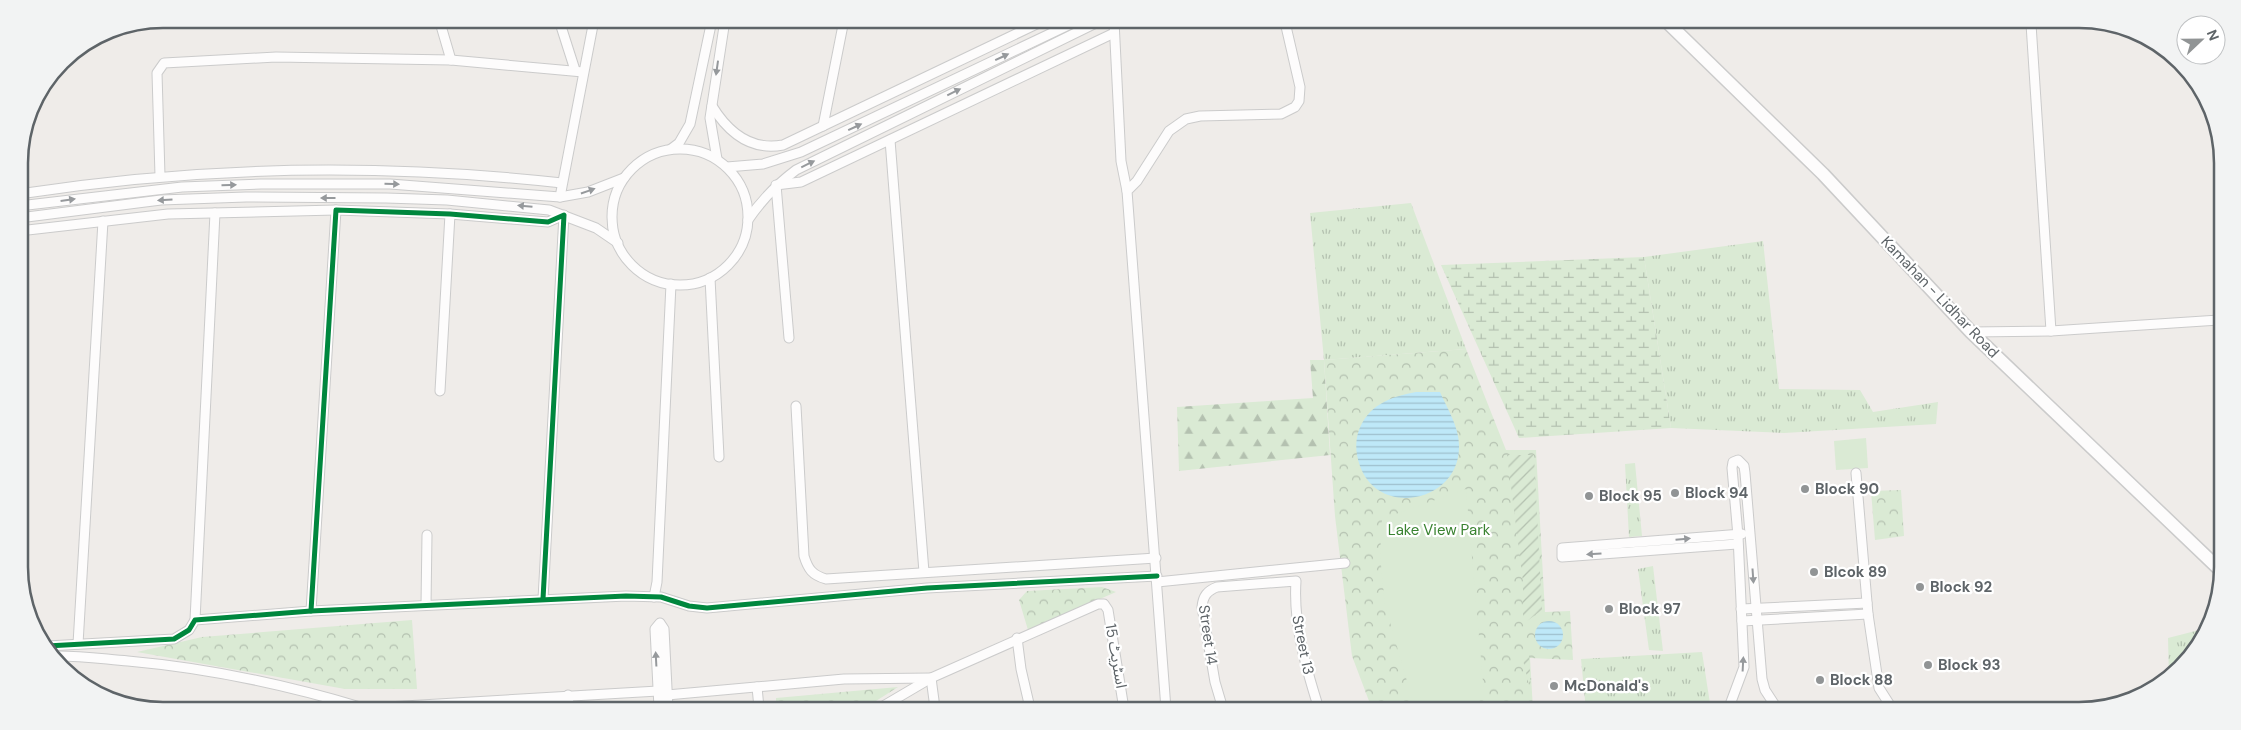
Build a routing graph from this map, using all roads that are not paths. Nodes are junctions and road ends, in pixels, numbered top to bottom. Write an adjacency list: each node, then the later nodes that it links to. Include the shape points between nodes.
1 (442, 28): 15 (street)
2 (562, 28): 16 (street)
3 (592, 28): 16 (street)
4 (710, 28): 20 (street, via 690,124 679,143)
5 (725, 28): 17 (street, one-way to 17)
6 (842, 28): 18 (street)
7 (1028, 28): 18 (street)
8 (1062, 28): 22 (street, one-way to 8, via 763,164 801,152)
9 (1086, 28): 26 (street, one-way to 9, via 796,170)
10 (1114, 28): 14 (street)
11 (1286, 28): 27 (street, via 1300,87 1295,107 1281,114 1200,116 1186,120 1169,131 1138,181)
12 (1673, 28): 44 (main road, Kamahan - Lidhar Road, via 1822,174)
13 (2031, 28): 43 (street)
14 (1114, 33): 19 (street); 27 (street, via 1121,160)
15 (452, 60): 16 (street); 23 (street, via 276,56 164,63 157,72)
16 (579, 71): 25 (street)
17 (712, 106): 18 (street, via 732,132 754,144 770,148 791,142); 21 (street, via 711,133)
18 (823, 126)
19 (890, 140): 26 (street, via 801,182); 57 (street)
20 (670, 149): 21 (street, via 687,148); 24 (street, via 652,154 636,164)
21 (717, 159): 22 (street)
22 (726, 167): 36 (street, via 739,182 746,200)
23 (160, 176): 25 (street, via 332,169 441,173); 28 (street)
24 (624, 178): 29 (street, one-way to 24, via 588,192); 39 (street, via 614,203 614,230)
25 (562, 183): 29 (street)
26 (776, 184): 36 (street); 45 (street)
27 (1128, 191): 54 (street)
28 (28, 193)
29 (560, 197): 30 (street, one-way to 29, via 182,187 261,184 390,184)
30 (28, 205)
31 (336, 210): 32 (street); 33 (street); 66 (street)
32 (215, 213): 37 (street); 68 (street)
33 (450, 214): 34 (street, via 548,222); 46 (street)
34 (564, 215): 35 (street, one-way to 35, via 532,207 438,200 246,197 161,200); 39 (street, via 596,228); 61 (street)
35 (28, 217)
36 (748, 220): 40 (street, via 741,248 733,260)
37 (103, 221): 38 (street); 72 (street)
38 (28, 230)
39 (618, 243): 41 (street, via 639,271)
40 (710, 278): 41 (street); 48 (street)
41 (671, 284): 60 (street)
42 (2214, 320): 43 (street)
43 (2051, 331): 44 (street)
44 (1972, 332): 56 (main road, Kamahan - Lidhar Road)
45 (789, 338)
46 (440, 391)
47 (796, 406): 57 (street, via 804,556 810,571 826,579)
48 (719, 458)
49 (1856, 473): 62 (street)
50 (427, 535): 63 (street)
51 (1737, 540): 52 (street, via 1741,534 1748,536); 52 (street, via 1732,468 1733,462 1738,460 1744,466); 53 (street); 64 (street)
52 (1751, 542): 65 (street, one-way to 65)
53 (1643, 546): 53 (street, one-way to 53, via 1562,557 1562,548)
54 (1156, 558): 57 (street); 58 (street)
55 (1345, 563): 58 (street)
56 (2214, 563)
57 (924, 572)
58 (1157, 579): 60 (street, via 927,588 707,608); 90 (street)
59 (1296, 581): 91 (street, Street 14, via 1218,587 1203,598 1202,607); 92 (street, Street 13, via 1298,627)
60 (654, 597): 61 (street)
61 (543, 599): 63 (street)
62 (1867, 604): 65 (street); 67 (street)
63 (426, 605): 66 (street)
64 (1742, 609): 65 (street); 70 (street)
65 (1756, 609): 69 (street)
66 (311, 611): 68 (street)
67 (1868, 614): 69 (street); 95 (street, via 1879,688)
68 (195, 620): 72 (street, via 189,630 174,639)
69 (1757, 620): 70 (street); 94 (street, via 1762,679)
70 (1742, 621): 93 (street, one-way to 70, via 1744,667)
71 (1017, 638): 75 (street); 88 (street); 89 (street, اسٹریٹ 15, via 1104,604 1108,610)
72 (78, 644): 73 (street)
73 (52, 646)
74 (61, 656): 80 (street, via 210,671)
75 (931, 678): 76 (street, via 844,679); 86 (street); 87 (street)
76 (757, 687): 79 (street); 85 (street)
77 (658, 690): 78 (street); 79 (street); 79 (street, one-way to 79, via 654,628 660,623 664,629); 83 (street)
78 (568, 695): 81 (street); 82 (street)
79 (667, 695): 84 (street)
80 (341, 702)
81 (462, 702)
82 (569, 702)
83 (659, 702)
84 (668, 702)
85 (758, 702)
86 (890, 702)
87 (934, 702)
88 (1029, 702)
89 (1123, 702)
90 (1166, 702)
91 (1221, 702)
92 (1317, 702)
93 (1731, 702)
94 (1773, 702)
95 (1888, 702)

